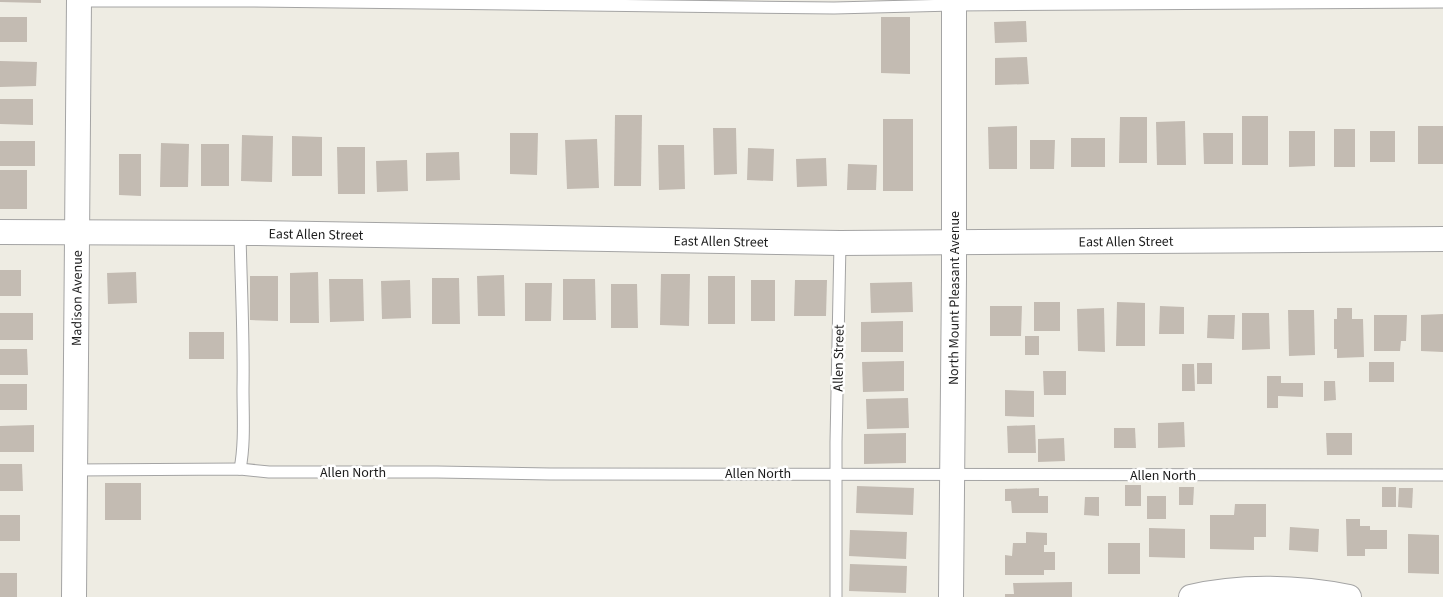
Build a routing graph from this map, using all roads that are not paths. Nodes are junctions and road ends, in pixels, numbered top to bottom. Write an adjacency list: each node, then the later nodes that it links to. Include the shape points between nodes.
1 (79, 0): 3 (lane); 7 (street, Madison Avenue)
2 (250, 0): 3 (lane); 4 (lane, via 834,8)
3 (212, 1)
4 (954, 2): 5 (lane); 10 (street, North Mount Pleasant Avenue)
5 (1443, 2)
6 (0, 232): 7 (street, East Allen Street)
7 (76, 233): 8 (street, East Allen Street); 13 (street, Madison Avenue)
8 (240, 233): 11 (street, East Allen Street); 12 (lane, via 244,365 244,434)
9 (1443, 239): 10 (street, East Allen Street)
10 (954, 241): 11 (street, East Allen Street); 15 (street, North Mount Pleasant Avenue)
11 (840, 242): 14 (lane, Allen Street)
12 (240, 469): 13 (lane, Allen North); 14 (lane, Allen North, via 269,472)
13 (74, 470): 17 (street, Madison Avenue)
14 (836, 473): 15 (lane, Allen North); 18 (lane, Allen Street)
15 (953, 475): 16 (lane, Allen North); 19 (street, North Mount Pleasant Avenue)
16 (1443, 475)
17 (74, 597)
18 (836, 597)
19 (951, 597)
20 (1191, 597): 21 (street, via 1234,590 1304,590)
21 (1349, 597)

